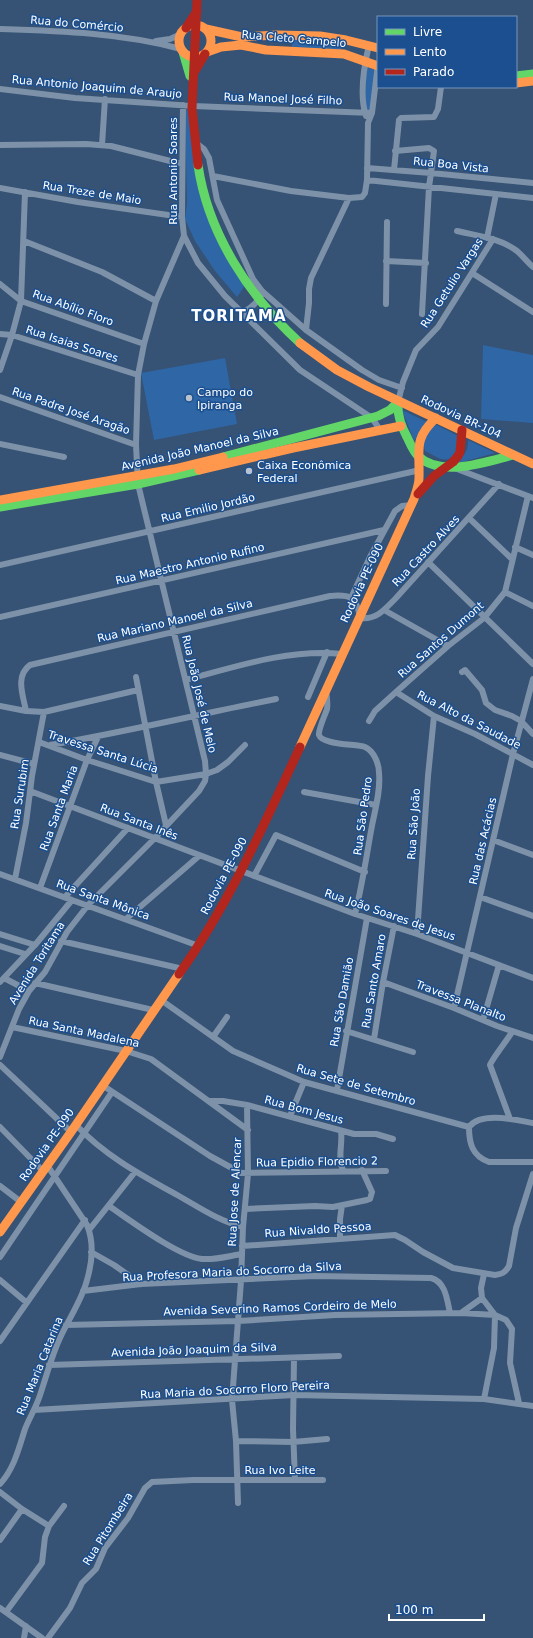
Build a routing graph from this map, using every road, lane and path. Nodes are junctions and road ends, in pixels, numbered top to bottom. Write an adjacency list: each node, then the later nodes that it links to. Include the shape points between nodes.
1 (197, 4): 2 (main road); 4 (main road)
2 (202, 27): 4 (main road); 5 (main road, Rua Cleto Campelo); 15 (main road, via 210,33 211,41); 17 (main road)
3 (0, 28): 9 (street, Rua do Comércio)
4 (183, 31): 9 (street, via 170,39); 13 (main road, via 179,41)
5 (222, 33): 7 (main road, Rua Cleto Campelo); 10 (main road)
6 (291, 35): 7 (main road, Rua Cleto Campelo); 8 (main road, Rua Cleto Campelo); 14 (main road)
7 (252, 37): 11 (main road)
8 (346, 40): 12 (main road, Rua Cleto Campelo); 16 (main road)
9 (153, 41): 13 (street)
10 (221, 47): 11 (main road, Rua Cleto Campelo); 15 (main road, Rua Cleto Campelo)
11 (252, 47): 14 (main road, Rua Cleto Campelo)
12 (374, 47): 18 (street)
13 (182, 50): 17 (main road); 25 (main road)
14 (290, 52): 16 (main road, Rua Cleto Campelo)
15 (206, 53): 17 (main road, Rua Cleto Campelo); 21 (main road)
16 (344, 54): 18 (main road, Rua Cleto Campelo)
17 (194, 57): 21 (main road)
18 (365, 61): 19 (main road, Rua Cleto Campelo); 31 (street)
19 (377, 65)
20 (377, 73): 32 (street)
21 (194, 75): 25 (main road)
22 (517, 76): 23 (main road)
23 (533, 78): 24 (main road)
24 (517, 83)
25 (193, 86): 30 (main road, Rodovia BR-104)
26 (442, 88): 37 (street, via 434,117 401,118 397,125)
27 (0, 89): 28 (street, Rua Antonio Joaquim de Araujo)
28 (105, 100): 29 (street, Rua Antonio Joaquim de Araujo); 36 (street)
29 (183, 105): 30 (street, Rua Antonio Joaquim de Araujo); 38 (street, Rua Antonio Soares)
30 (193, 106): 31 (street, Rua Manoel José Filho); 34 (main road, Rodovia BR-104)
31 (365, 113): 32 (street, Rua Manoel José Filho); 33 (street)
32 (372, 113): 33 (street)
33 (368, 123): 39 (street)
34 (194, 142): 42 (street, Rua Antonio Soares, via 207,153); 62 (main road, Rodovia BR-104, via 203,193 213,220 229,255 247,284)
35 (0, 145): 36 (street)
36 (102, 145): 38 (street)
37 (395, 151): 40 (street); 41 (street, via 432,149 434,153)
38 (182, 164): 51 (street, Rua Antonio Soares)
39 (367, 168): 40 (street, Rua Boa Vista); 43 (street)
40 (394, 170): 41 (street, Rua Boa Vista)
41 (431, 173): 44 (street, Rua Boa Vista); 45 (street)
42 (213, 176): 49 (street, via 291,191); 62 (street, Rua Antonio Soares, via 220,206)
43 (367, 180): 45 (street); 49 (street, via 362,198)
44 (533, 183)
45 (429, 187): 48 (street); 58 (street)
46 (0, 188): 47 (street, Rua Treze de Maio)
47 (26, 192): 51 (street, Rua Treze de Maio); 56 (street)
48 (496, 194): 50 (street); 55 (street, Rua Getulio Vargas)
49 (349, 198): 69 (street, via 311,278)
50 (533, 198)
51 (182, 217): 54 (street, Rua Antonio Soares)
52 (387, 222): 57 (street)
53 (457, 231): 55 (street)
54 (184, 236): 64 (street, Rua João José de Melo); 66 (street, Rua Antonio Soares, via 198,263 225,296)
55 (490, 238): 59 (street, via 517,251); 60 (street, Rua Getulio Vargas)
56 (24, 241): 63 (street); 64 (street, via 102,272)
57 (386, 261): 58 (street); 65 (street)
58 (426, 263): 68 (street)
59 (533, 267)
60 (472, 273): 67 (street); 75 (street, Rua Getulio Vargas, via 438,327 416,350)
61 (0, 284): 63 (street, Rua Abílio Floro)
62 (260, 295): 66 (street, via 254,306); 69 (street, Rua Antonio Soares); 77 (main road, Rodovia BR-104, via 290,333 308,349 352,378)
63 (21, 301): 71 (street); 72 (street, Rua Abílio Floro)
64 (156, 301): 72 (street, Rua João José de Melo)
65 (386, 304)
66 (243, 312): 78 (street, Rua Antonio Soares, via 300,370)
67 (533, 312)
68 (422, 314)
69 (306, 330): 75 (street, Rua Antonio Soares, via 362,370)
70 (0, 334): 71 (street, Rua Isaias Soares)
71 (12, 335): 73 (street); 74 (street, Rua Isaias Soares)
72 (144, 344): 74 (street, Rua João José de Melo)
73 (0, 370)
74 (138, 375): 84 (street, Rua João José de Melo)
75 (402, 388): 77 (street, Rua Getulio Vargas)
76 (0, 397): 84 (street, Rua Padre José Aragão)
77 (398, 402): 78 (main road, Avenida João Manoel da Silva, via 390,410); 79 (main road, Rodovia BR-104); 80 (main road, via 397,412)
78 (372, 418): 81 (street, Rua Antonio Soares); 91 (main road, Avenida João Manoel da Silva)
79 (436, 418): 82 (main road, Rodovia BR-104); 86 (main road, Rodovia PE-090, via 421,436)
80 (401, 426): 81 (main road, Avenida João Manoel da Silva); 86 (main road)
81 (380, 430): 91 (main road, Avenida João Manoel da Silva)
82 (462, 430): 85 (main road, Rodovia BR-104); 89 (main road, Rodovia PE-090, via 460,452)
83 (0, 444): 87 (street)
84 (136, 445): 92 (street, Rua João José de Melo)
85 (513, 454): 88 (main road, Rodovia BR-104); 89 (main road, Rodovia BR-104)
86 (418, 456): 89 (main road, Rodovia BR-104, via 431,464); 90 (main road, Rodovia PE-090)
87 (64, 457)
88 (533, 464)
89 (449, 467): 93 (street); 96 (main road, Rodovia PE-090, via 428,481)
90 (420, 470): 96 (main road, Rodovia PE-090); 100 (street, Rua Emilio Jordão)
91 (175, 472): 92 (main road, Avenida João Manoel da Silva)
92 (138, 480): 95 (main road, Avenida João Manoel da Silva); 97 (main road, Avenida João Manoel da Silva); 100 (street, Rua João José de Melo)
93 (499, 484): 94 (street); 98 (street, Rua Castro Alves)
94 (531, 497): 101 (street, Rua Santos Dumont)
95 (0, 500)
96 (413, 502): 99 (street, via 395,511); 112 (main road, Rodovia PE-090)
97 (0, 508)
98 (469, 518): 103 (street); 104 (street, Rua Castro Alves)
99 (384, 530): 106 (street, Rua Maestro Antonio Rufino); 108 (street)
100 (149, 531): 105 (street, Rua Emilio Jordão); 106 (street, Rua João José de Melo)
101 (516, 547): 102 (street); 103 (street, Rua Santos Dumont)
102 (533, 555)
103 (512, 559): 107 (street, Rua Santos Dumont)
104 (428, 562): 110 (street, Rua Castro Alves); 113 (street)
105 (0, 565)
106 (162, 580): 111 (street, Rua Maestro Antonio Rufino); 114 (street, Rua João José de Melo)
107 (505, 592): 109 (street); 113 (street, Rua Santos Dumont)
108 (351, 598): 112 (street, via 356,603); 114 (street, Rua Mariano Manoel da Silva, via 330,596)
109 (533, 606)
110 (384, 610): 112 (street, Rua Castro Alves, via 371,618); 115 (street)
111 (0, 617)
112 (360, 618): 117 (main road, Rodovia PE-090)
113 (484, 618): 115 (street, Rua Santos Dumont); 118 (street)
114 (174, 632): 122 (street, Rua João José de Melo); 129 (street, Rua Mariano Manoel da Silva, via 30,665 24,670 21,683)
115 (448, 646): 125 (street, Rua Santos Dumont)
116 (327, 652): 117 (street); 122 (street, via 286,656); 126 (street)
117 (342, 654): 123 (main road, Rodovia PE-090)
118 (533, 664)
119 (462, 672): 134 (street, Rua Alto da Saudade, via 465,670 482,690 486,703 495,710)
120 (136, 677): 124 (street)
121 (533, 679): 134 (street, Rua das Acácias)
122 (186, 680): 131 (street, Rua João José de Melo)
123 (326, 689): 150 (street, Rua São Pedro, via 328,703 319,735 323,740 364,747 373,754 379,773); 158 (main road, Rodovia PE-090)
124 (138, 690): 130 (street); 135 (street)
125 (396, 692): 132 (street, Rua Alto da Saudade); 133 (street, Rua Santos Dumont, via 375,711)
126 (308, 697)
127 (276, 699): 131 (street)
128 (0, 706): 129 (street)
129 (26, 711): 130 (street)
130 (44, 712): 138 (street, Rua Surubim)
131 (194, 715): 135 (street); 146 (street, Rua João José de Melo)
132 (434, 716): 141 (street, Rua Alto da Saudade); 174 (street, Rua São João)
133 (369, 721)
134 (521, 721): 136 (street, Rua Alto da Saudade); 141 (street, Rua das Acácias)
135 (145, 726): 137 (street); 147 (street)
136 (533, 734)
137 (98, 737): 140 (street); 143 (street, Rua Santa Maria)
138 (39, 742): 140 (street, Travessa Santa Lúcia); 144 (street, Rua Surubim)
139 (245, 744): 146 (street, Travessa Santa Lúcia, via 222,768)
140 (50, 745): 143 (street, Travessa Santa Lúcia)
141 (513, 754): 145 (street, Rua Alto da Saudade); 155 (street, Rua das Acácias)
142 (0, 755): 144 (street)
143 (87, 760): 147 (street, Travessa Santa Lúcia); 151 (street, Rua Santa Maria)
144 (34, 764): 148 (street, Rua Surubim)
145 (533, 765)
146 (206, 774): 147 (street, Travessa Santa Lúcia); 152 (street, Avenida Toritama, via 193,798)
147 (156, 782): 152 (street)
148 (30, 791): 151 (street, Rua Santa Inês); 162 (street, Rua Surubim)
149 (304, 792): 150 (street)
150 (376, 805): 159 (street, Rua São Pedro)
151 (71, 807): 153 (street, Rua Santa Inês); 163 (street, Rua Santa Maria)
152 (166, 825): 154 (street, Avenida Toritama)
153 (128, 828): 154 (street, Rua Santa Inês); 164 (street)
154 (154, 839): 157 (street, Rua Santa Inês); 167 (street, Avenida Toritama)
155 (492, 840): 156 (street); 165 (street, Rua das Acácias)
156 (533, 855)
157 (199, 856): 158 (street, Rua Santa Inês); 171 (street)
158 (241, 872): 161 (street, Rua João Soares de Jesus); 178 (main road, Rodovia PE-090)
159 (365, 872): 161 (street, via 276,835); 168 (street, Rua São Pedro)
160 (0, 874): 162 (street, Rua Santa Mônica)
161 (254, 876): 168 (street, Rua João Soares de Jesus)
162 (15, 879): 163 (street, Rua Santa Mônica)
163 (40, 888): 164 (street, Rua Santa Mônica)
164 (65, 897): 166 (street, Rua Santa Mônica)
165 (480, 898): 169 (street); 179 (street, Rua das Acácias)
166 (72, 900): 167 (street, Rua Santa Mônica); 176 (street, Avenida Toritama)
167 (88, 905): 171 (street, Rua Santa Mônica); 175 (street, Avenida Toritama)
168 (355, 914): 170 (street, Rua João Soares de Jesus)
169 (533, 916)
170 (367, 918): 172 (street, Rua João Soares de Jesus); 194 (street, Rua São Damião)
171 (126, 919): 178 (street, Rua Santa Mônica)
172 (394, 926): 174 (street, Rua João Soares de Jesus); 185 (street, Rua Santo Amaro)
173 (0, 934): 176 (street)
174 (417, 934): 179 (street, Rua João Soares de Jesus)
175 (62, 941): 182 (street); 186 (street, Avenida Toritama, via 45,972)
176 (35, 944): 180 (street, Avenida Toritama)
177 (0, 946): 180 (street)
178 (199, 946): 182 (main road, Rodovia PE-090)
179 (467, 952): 181 (street, Rua João Soares de Jesus); 189 (street, Rua das Acácias)
180 (25, 954): 184 (street, Avenida Toritama)
181 (499, 965): 183 (street, Rua João Soares de Jesus); 192 (street)
182 (183, 969): 188 (main road, Rodovia PE-090)
183 (533, 978)
184 (2, 980): 187 (street)
185 (383, 982): 189 (street, Travessa Planalto); 198 (street, Rua Santo Amaro)
186 (35, 983): 187 (street, Avenida Toritama); 190 (street)
187 (29, 991): 193 (street, Avenida Toritama)
188 (161, 1000): 190 (main road, Rodovia PE-090); 196 (street, Rua Sete de Setembro)
189 (454, 1008): 192 (street, Travessa Planalto)
190 (153, 1010): 199 (main road, Rodovia PE-090)
191 (226, 1017): 196 (street)
192 (483, 1020): 195 (street, Travessa Planalto)
193 (12, 1026): 199 (street, Rua Santa Madalena); 201 (street, Avenida Toritama)
194 (346, 1031): 198 (street); 205 (street, Rua São Damião)
195 (512, 1032): 197 (street, Travessa Planalto); 210 (street, via 490,1065)
196 (213, 1037): 203 (street, Rua Sete de Setembro, via 242,1056)
197 (533, 1038)
198 (374, 1039): 200 (street)
199 (126, 1050): 204 (main road, Rodovia PE-090); 207 (street, Rua Santa Madalena, via 151,1059)
200 (413, 1052)
201 (0, 1057)
202 (0, 1065): 214 (street)
203 (304, 1082): 205 (street, Rua Sete de Setembro); 209 (street)
204 (102, 1085): 206 (street); 214 (main road, Rodovia PE-090)
205 (337, 1090): 213 (street, Rua Sete de Setembro)
206 (112, 1092): 217 (street); 225 (street, via 210,1156 234,1170)
207 (209, 1101): 208 (street, Rua Bom Jesus); 215 (street, Rua Santa Madalena)
208 (247, 1105): 209 (street, Rua Bom Jesus); 215 (street, Rua Jose de Alencar)
209 (290, 1116): 216 (street, Rua Bom Jesus)
210 (510, 1119): 211 (street); 213 (street, via 477,1119)
211 (533, 1123)
212 (0, 1127): 220 (street, Rua Maria Catarina)
213 (469, 1127): 219 (street, via 472,1150 484,1160)
214 (73, 1129): 217 (street); 220 (main road, Rodovia PE-090)
215 (248, 1130): 225 (street, Rua Jose de Alencar)
216 (341, 1131): 218 (street, Rua Bom Jesus); 221 (street, via 340,1162)
217 (83, 1134): 224 (street); 227 (street)
218 (393, 1138)
219 (533, 1162)
220 (45, 1168): 227 (street, Rua Maria Catarina); 229 (main road, Rodovia PE-090)
221 (344, 1170): 222 (street, Rua Epidio Florencio 2); 225 (street, Rua Epidio Florencio 2)
222 (362, 1170): 223 (street, Rua Epidio Florencio 2); 230 (street, via 372,1192 370,1199)
223 (386, 1171)
224 (135, 1172): 231 (street); 234 (street, via 220,1219)
225 (248, 1174): 232 (street, Rua Jose de Alencar)
226 (533, 1174): 242 (street, via 516,1228 509,1266 502,1274)
227 (55, 1176): 233 (street, Rua Maria Catarina); 241 (street)
228 (0, 1186): 229 (street)
229 (21, 1202): 236 (main road, Rodovia PE-090)
230 (342, 1205): 232 (street); 237 (street)
231 (109, 1206): 235 (street); 240 (street, via 171,1247 193,1257 211,1259)
232 (244, 1209): 234 (street, Rua Jose de Alencar)
233 (85, 1220): 235 (street, Rua Maria Catarina); 248 (street)
234 (242, 1227): 238 (street, Rua Jose de Alencar)
235 (89, 1230): 239 (street, Rua Maria Catarina)
236 (0, 1232)
237 (340, 1238): 238 (street, Rua Nivaldo Pessoa); 242 (street, Rua Nivaldo Pessoa, via 395,1235 453,1268)
238 (242, 1246): 240 (street, Rua Jose de Alencar)
239 (91, 1252): 245 (street); 246 (street, Rua Maria Catarina)
240 (242, 1254): 244 (street, Rua Jose de Alencar)
241 (0, 1257)
242 (484, 1274): 247 (street)
243 (0, 1280): 248 (street)
244 (241, 1281): 245 (street, Rua Profesora Maria do Socorro da Silva); 249 (street, Rua Profesora Maria do Socorro da Silva, via 315,1276 431,1278 436,1279 446,1294); 252 (street, Rua Jose de Alencar)
245 (141, 1284): 246 (street, Rua Profesora Maria do Socorro da Silva)
246 (83, 1291): 253 (street, Rua Maria Catarina)
247 (482, 1298): 250 (street); 251 (street)
248 (26, 1302): 254 (street)
249 (450, 1313): 250 (street, Avenida Severino Ramos Cordeiro de Melo); 252 (street, Avenida Severino Ramos Cordeiro de Melo, via 335,1315)
250 (461, 1313): 251 (street, Avenida Severino Ramos Cordeiro de Melo)
251 (495, 1316): 260 (street, via 494,1348); 262 (street, via 506,1320 512,1328 510,1363)
252 (238, 1321): 253 (street, Avenida Severino Ramos Cordeiro de Melo); 257 (street, Rua Jose de Alencar)
253 (66, 1325): 258 (street, Rua Maria Catarina)
254 (0, 1341)
255 (339, 1356): 256 (street, Avenida João Joaquim da Silva)
256 (294, 1358): 257 (street, Avenida João Joaquim da Silva); 259 (street)
257 (235, 1359): 258 (street, Avenida João Joaquim da Silva); 261 (street, Rua Jose de Alencar)
258 (49, 1365): 264 (street, Rua Maria Catarina)
259 (294, 1395): 260 (street, Rua Maria do Socorro Floro Pereira); 261 (street, Rua Maria do Socorro Floro Pereira); 267 (street)
260 (484, 1399): 262 (street, Rua Maria do Socorro Floro Pereira)
261 (232, 1400): 264 (street, Rua Maria do Socorro Floro Pereira); 266 (street, Rua Jose de Alencar)
262 (519, 1403): 263 (street, Rua Maria do Socorro Floro Pereira)
263 (533, 1406)
264 (34, 1410): 271 (street, Rua Maria Catarina, via 10,1471)
265 (327, 1439): 267 (street)
266 (236, 1441): 267 (street); 268 (street, Rua Jose de Alencar)
267 (293, 1442): 269 (street)
268 (238, 1480): 269 (street, Rua Ivo Leite); 273 (street, Rua Jose de Alencar); 283 (street, Rua Pitombeira, via 162,1481 148,1484 122,1527 105,1548 96,1569 82,1583 70,1608)
269 (296, 1480): 270 (street, Rua Ivo Leite)
270 (323, 1480)
271 (0, 1484)
272 (0, 1492): 275 (street)
273 (238, 1502)
274 (64, 1506): 276 (street)
275 (22, 1509): 276 (street); 277 (street)
276 (49, 1526): 279 (street, via 42,1563)
277 (0, 1540)
278 (0, 1608): 279 (street)
279 (6, 1612): 280 (street)
280 (26, 1626): 281 (street); 282 (street)
281 (24, 1638)
282 (42, 1638)
283 (48, 1638)

